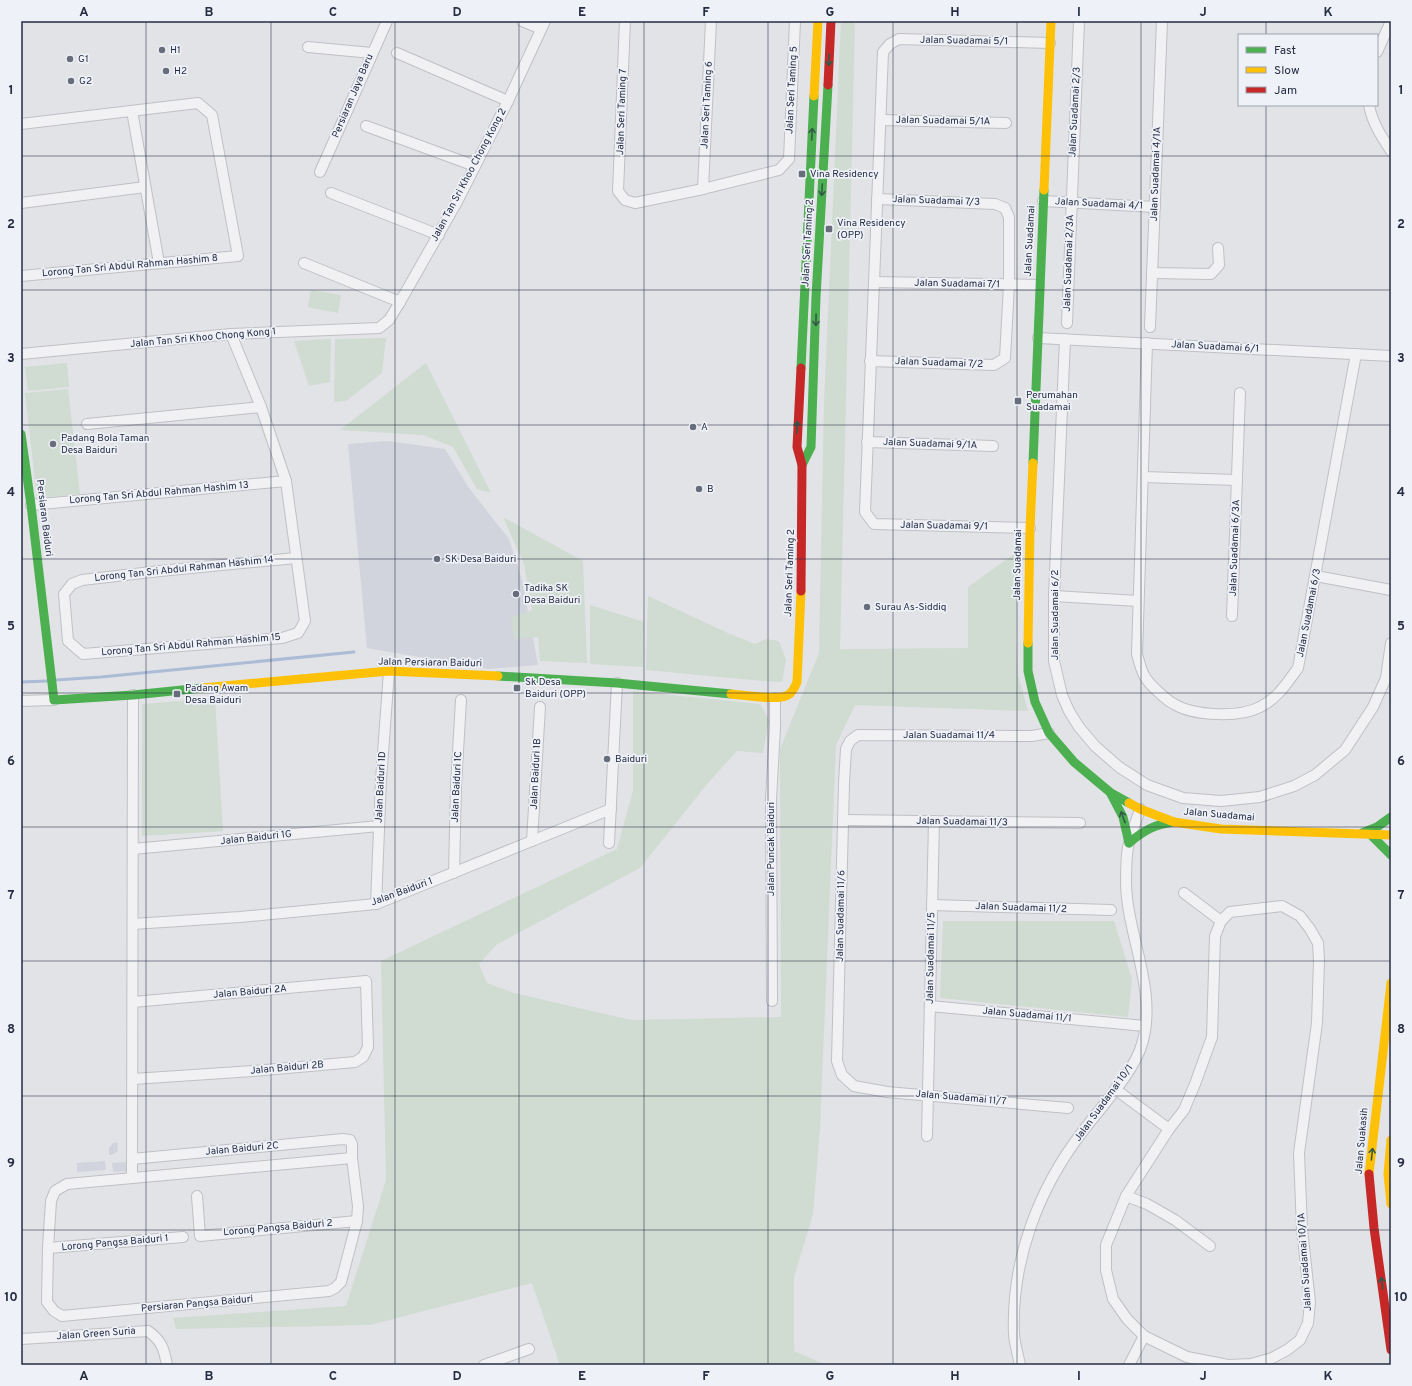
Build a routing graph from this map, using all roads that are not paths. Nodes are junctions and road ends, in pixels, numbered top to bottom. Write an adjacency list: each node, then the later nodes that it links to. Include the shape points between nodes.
1 (387, 21): 16 (street, Persiaran Jaya Baru)
2 (522, 21): 12 (street)
3 (625, 21): 29 (street, Jalan Seri Taming 7, via 618,191 625,200 635,203)
4 (711, 21): 29 (street, Jalan Seri Taming 6)
5 (795, 21): 29 (street, Jalan Seri Taming 5, via 789,159 779,170)
6 (818, 21): 63 (street, Jalan Seri Taming 2, one-way to 6, via 797,447)
7 (831, 21): 63 (street, Jalan Seri Taming 2, one-way to 63, via 816,297 811,447)
8 (1051, 21): 13 (street, Jalan Suadamai)
9 (1079, 21): 34 (street, Jalan Suadamai 2/3)
10 (1162, 21): 35 (street, Jalan Suadamai 4/1A)
11 (1391, 21): 15 (street)
12 (543, 25): 18 (street, Jalan Tan Sri Khoo Chong Kong 2)
13 (1050, 43): 21 (street, Jalan Suadamai 5/1, via 899,39 883,52); 32 (street, Jalan Suadamai)
14 (308, 47): 16 (street)
15 (1378, 50)
16 (372, 53): 27 (street, Persiaran Jaya Baru)
17 (397, 53): 18 (street)
18 (508, 101): 26 (street, Jalan Tan Sri Khoo Chong Kong 2)
19 (1369, 106): 25 (street, via 1372,120)
20 (132, 111): 23 (street); 28 (street); 38 (street, Lorong Tan Sri Abdul Rahman Hashim 8, via 198,103 212,115 238,256)
21 (881, 120): 22 (street, Jalan Suadamai 5/1A); 31 (street)
22 (1006, 123)
23 (21, 124)
24 (366, 126): 26 (street)
25 (1391, 150)
26 (475, 166): 36 (street, Jalan Tan Sri Khoo Chong Kong 2)
27 (320, 172)
28 (145, 187): 33 (street); 38 (street)
29 (703, 189)
30 (331, 193): 36 (street)
31 (877, 199): 42 (street); 43 (street, Jalan Suadamai 7/3, via 995,204 1005,208 1009,217)
32 (1043, 201): 34 (street, Jalan Suadamai 4/1); 44 (street, Jalan Suadamai)
33 (21, 203)
34 (1071, 203): 35 (street, Jalan Suadamai 4/1); 46 (street, Jalan Suadamai 2/3A)
35 (1155, 207): 40 (street, Jalan Suadamai 4/1A)
36 (439, 235): 45 (street, Jalan Tan Sri Khoo Chong Kong 2)
37 (1218, 248): 40 (street, via 1219,265 1211,274)
38 (159, 263): 41 (street, Lorong Tan Sri Abdul Rahman Hashim 8)
39 (304, 263): 45 (street)
40 (1152, 273): 48 (street, Jalan Suadamai 4/1A)
41 (21, 276)
42 (874, 282): 43 (street, Jalan Suadamai 7/1); 56 (street)
43 (1009, 285): 44 (street, Jalan Suadamai 7/1); 56 (street, Jalan Suadamai 7/2, via 1005,358 994,365)
44 (1039, 285): 50 (street, Jalan Suadamai)
45 (400, 302): 47 (street, Jalan Tan Sri Khoo Chong Kong 2)
46 (1066, 323)
47 (384, 324): 49 (street, Jalan Tan Sri Khoo Chong Kong 1, via 379,328)
48 (1150, 327)
49 (231, 334): 53 (street, Jalan Tan Sri Khoo Chong Kong 1); 58 (street)
50 (1038, 338): 51 (street, Jalan Suadamai 6/1); 68 (street, Jalan Suadamai)
51 (1065, 339): 52 (street, Jalan Suadamai 6/1); 72 (street, Jalan Suadamai 6/2)
52 (1147, 343): 54 (street, Jalan Suadamai 6/1); 64 (street, Jalan Suadamai 6/3)
53 (21, 354)
54 (1356, 354): 55 (street, Jalan Suadamai 6/1); 70 (street, Jalan Suadamai 6/3)
55 (1391, 356)
56 (870, 361): 61 (street)
57 (1240, 393): 65 (street, Jalan Suadamai 6/3A)
58 (261, 406): 59 (street); 66 (street)
59 (87, 424)
60 (21, 434): 67 (street, Persiaran Baiduri)
61 (868, 442): 62 (street, Jalan Suadamai 9/1A); 68 (street, Jalan Suadamai 9/1, via 865,512 874,524)
62 (993, 446)
63 (802, 465): 78 (street, Jalan Seri Taming 2, via 802,570)
64 (1143, 477): 65 (street); 73 (street, Jalan Suadamai 6/3)
65 (1237, 480): 74 (street, Jalan Suadamai 6/3A)
66 (286, 481): 67 (street, Lorong Tan Sri Abdul Rahman Hashim 13); 69 (street)
67 (32, 505): 82 (street, Persiaran Baiduri)
68 (1030, 528): 86 (street, Jalan Suadamai, via 1028,672 1035,702)
69 (296, 558): 76 (street, Lorong Tan Sri Abdul Rahman Hashim 15, via 305,621 298,632 282,638); 76 (street, Lorong Tan Sri Abdul Rahman Hashim 14, via 82,580 72,584 64,594 68,641)
70 (1316, 576): 71 (street); 73 (street, Jalan Suadamai 6/3, via 1298,668 1281,691 1259,708 1230,715 1203,714 1174,704 1146,678 1137,654)
71 (1391, 590)
72 (1054, 596): 73 (street); 75 (street, Jalan Suadamai 6/2, via 1054,661 1068,711 1096,746 1120,767 1147,785 1183,798 1221,801 1260,797 1294,786 1315,775 1345,750 1373,707 1386,678)
73 (1138, 601)
74 (1232, 616)
75 (1391, 643)
76 (83, 654)
77 (389, 671): 79 (street, Jalan Persiaran Baiduri); 80 (street, Jalan Persiaran Baiduri); 96 (street, Jalan Baiduri 1D)
78 (797, 682): 81 (street, Jalan Persiaran Baiduri, via 789,696)
79 (617, 683): 81 (street, Jalan Persiaran Baiduri); 89 (street)
80 (134, 695): 82 (street, Jalan Persiaran Baiduri); 103 (street)
81 (775, 698): 114 (street, Jalan Puncak Baiduri, via 771,800)
82 (54, 700): 84 (street)
83 (462, 700): 105 (street, Jalan Baiduri 1C, via 456,786)
84 (21, 701)
85 (540, 707): 100 (street, Jalan Baiduri 1B)
86 (1049, 733): 87 (street, Jalan Suadamai 11/4, via 1032,736 858,735); 88 (street, Jalan Suadamai, via 1074,762)
87 (850, 741): 92 (street, Jalan Suadamai 11/6, via 846,749)
88 (1111, 793): 90 (street, Jalan Suadamai); 102 (street, one-way to 88, via 1127,826)
89 (610, 809): 100 (street, Jalan Baiduri 1); 101 (street)
90 (1140, 809): 94 (street, Jalan Suadamai); 102 (street, Jalan Suadamai 10/1)
91 (1391, 817): 97 (street)
92 (843, 820): 93 (street, Jalan Suadamai 11/3); 119 (street, Jalan Suadamai 11/6, via 837,1061 842,1075)
93 (934, 821): 95 (street, Jalan Suadamai 11/3); 108 (street, Jalan Suadamai 11/5)
94 (1174, 822): 97 (street, Jalan Suadamai, via 1221,828); 102 (street, via 1146,829)
95 (1080, 823)
96 (379, 826): 103 (street, Jalan Baiduri 1G); 107 (street, Jalan Baiduri 1D)
97 (1359, 834): 98 (street, Jalan Suadamai)
98 (1370, 834): 99 (street, Jalan Suadamai); 104 (street)
99 (1391, 835)
100 (532, 841): 105 (street, Jalan Baiduri 1)
101 (609, 843)
102 (1129, 843): 117 (street, Jalan Suadamai 10/1, via 1126,884 1147,1001)
103 (133, 850): 111 (street)
104 (1391, 855)
105 (454, 873): 107 (street, Jalan Baiduri 1)
106 (1184, 893): 110 (street)
107 (376, 904): 111 (street, Jalan Baiduri 1)
108 (932, 905): 109 (street, Jalan Suadamai 11/2); 116 (street, Jalan Suadamai 11/5)
109 (1111, 910)
110 (1221, 921): 123 (street, Jalan Suadamai 10/1A, via 1214,936 1212,1038 1184,1110); 137 (street, Jalan Suadamai 10/1A, via 1230,912 1282,906 1300,916 1318,943 1317,1022 1299,1153 1302,1229 1310,1302 1308,1323 1300,1340 1287,1350 1272,1358 1251,1364 1228,1365 1187,1357)
111 (133, 924): 115 (street)
112 (366, 981): 115 (street, Jalan Baiduri 2A); 118 (street, Jalan Baiduri 2B, via 368,1047 363,1057 355,1062)
113 (1391, 983): 140 (street, Jalan Suakasih, one-way to 113, via 1374,1228 1370,1177)
114 (772, 1001)
115 (133, 1002): 118 (street)
116 (930, 1006): 117 (street, Jalan Suadamai 11/1); 121 (street, Jalan Suadamai 11/5)
117 (1145, 1026): 120 (street, Jalan Suadamai 10/1, via 1142,1044 1130,1070)
118 (133, 1079): 128 (street)
119 (854, 1086): 121 (street, Jalan Suadamai 11/7, via 886,1092)
120 (1115, 1089): 123 (street); 143 (street, Jalan Suadamai 10/1, via 1075,1141 1053,1175 1035,1212 1018,1270 1015,1296 1014,1337)
121 (928, 1095): 122 (street, Jalan Suadamai 11/7); 124 (street, Jalan Suadamai 11/5)
122 (1068, 1108)
123 (1168, 1129): 131 (street, Jalan Suadamai 10/1A)
124 (927, 1136)
125 (350, 1140): 127 (street, Persiaran Pangsa Baiduri); 128 (street, Jalan Baiduri 2C)
126 (1391, 1140): 132 (street, via 1388,1174)
127 (352, 1158): 129 (street); 133 (street, Persiaran Pangsa Baiduri, via 358,1206)
128 (132, 1159): 129 (street)
129 (132, 1177): 136 (street, Persiaran Pangsa Baiduri, via 67,1184 56,1191 51,1201)
130 (197, 1196): 133 (street, Lorong Pangsa Baiduri 2, via 200,1236)
131 (1126, 1196): 135 (street, via 1148,1204); 137 (street, Jalan Suadamai 10/1A, via 1106,1245 1106,1270 1113,1299 1127,1319)
132 (1391, 1204)
133 (357, 1221): 136 (street, Persiaran Pangsa Baiduri, via 341,1282 329,1291 77,1315 62,1316 47,1302)
134 (183, 1238): 136 (street, Lorong Pangsa Baiduri 1)
135 (1210, 1246)
136 (48, 1248)
137 (1144, 1336): 144 (street)
138 (21, 1339): 141 (street, Jalan Green Suria, via 148,1331 160,1341)
139 (529, 1349): 142 (street)
140 (1391, 1350)
141 (168, 1365)
142 (484, 1365)
143 (1020, 1365)
144 (1129, 1365)

